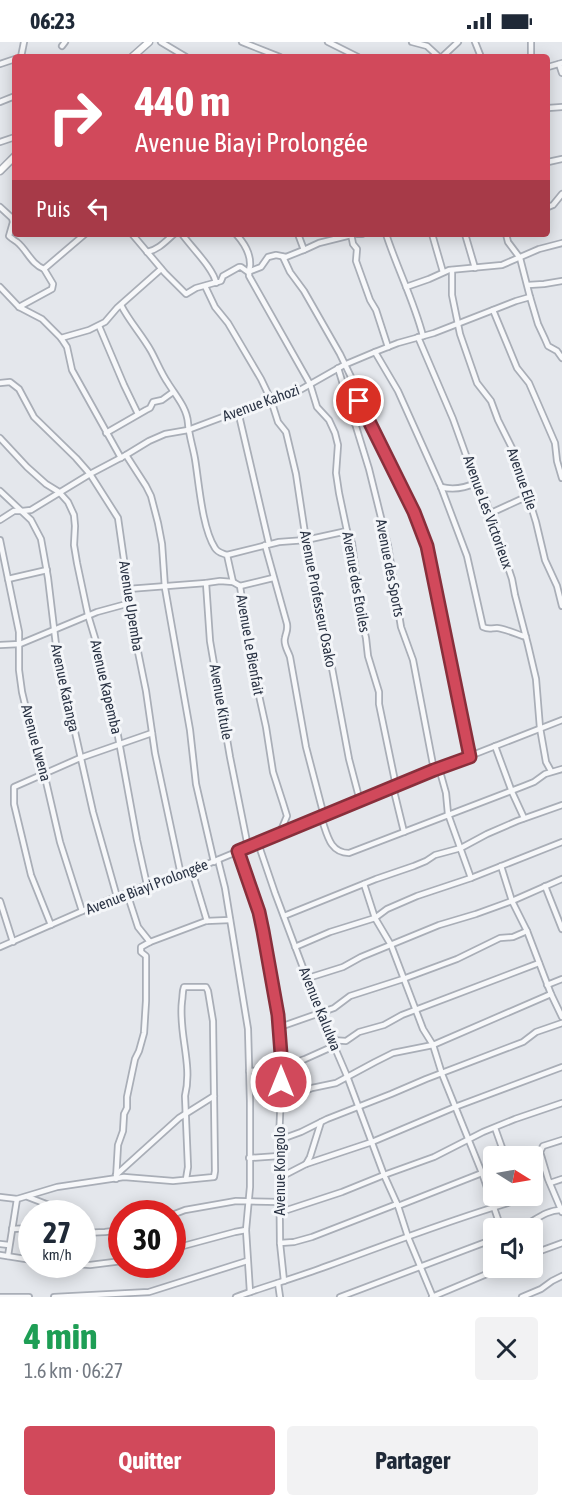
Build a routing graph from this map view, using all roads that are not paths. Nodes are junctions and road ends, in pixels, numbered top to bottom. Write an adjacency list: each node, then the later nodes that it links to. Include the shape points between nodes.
1 (149, 42): 7 (main road)
2 (161, 42): 8 (street)
3 (243, 42): 9 (street)
4 (328, 42): 10 (street)
5 (412, 42): 11 (street, via 427,46)
6 (458, 42): 12 (street)
7 (135, 54)
8 (181, 54)
9 (273, 54)
10 (351, 54)
11 (436, 54)
12 (444, 54)
13 (561, 64): 14 (street)
14 (562, 73)
15 (12, 159): 16 (main road)
16 (0, 171)
17 (562, 194): 18 (street)
18 (550, 206)
19 (0, 207): 20 (street)
20 (12, 218)
21 (12, 226): 39 (street, via 10,238 38,267)
22 (81, 237): 39 (street)
23 (134, 237): 36 (street)
24 (171, 237): 36 (street)
25 (184, 237): 46 (street, via 215,276)
26 (238, 237): 44 (street, Avenue des Etoiles, via 248,252)
27 (299, 237): 35 (street)
28 (340, 237): 35 (street)
29 (352, 237): 59 (street)
30 (387, 237): 50 (street, Avenue Les Victorieux)
31 (433, 237): 43 (street)
32 (466, 237): 40 (street)
33 (507, 237): 38 (street)
34 (562, 243): 38 (street)
35 (304, 250): 37 (street)
36 (147, 252): 41 (street)
37 (283, 257): 44 (street, via 272,256); 62 (street)
38 (520, 258): 40 (street, via 498,267); 47 (street)
39 (44, 268): 53 (street, via 52,289)
40 (475, 268): 42 (street)
41 (161, 269): 48 (street, via 186,294); 52 (street)
42 (452, 270): 43 (street); 55 (street, Avenue Elie)
43 (443, 272): 50 (street)
44 (248, 273): 46 (street, via 238,267); 65 (street, Avenue des Etoiles)
45 (562, 280): 47 (street)
46 (216, 283): 48 (street)
47 (528, 285): 51 (street)
48 (205, 286): 67 (street, Avenue Professeur Osako)
49 (0, 287): 53 (street)
50 (406, 287): 57 (street, Avenue Les Victorieux)
51 (530, 297): 54 (street, Avenue Kahozi); 61 (street, via 548,346)
52 (120, 305): 56 (street); 66 (street, Avenue Le Bienfait)
53 (19, 307): 58 (street, via 42,319)
54 (494, 310): 55 (street, Avenue Kahozi); 75 (street, via 517,368 530,383 555,443)
55 (457, 324): 57 (street, Avenue Kahozi); 80 (street, Avenue Elie, via 477,383 513,447)
56 (99, 326): 58 (street); 69 (street)
57 (420, 336): 59 (street, Avenue Kahozi); 76 (street, Avenue Les Victorieux)
58 (61, 338): 71 (street, via 72,370)
59 (388, 347): 60 (street, Avenue Kahozi)
60 (375, 352): 62 (street, Avenue Kahozi); 77 (street, via 398,391)
61 (562, 358)
62 (344, 365): 63 (street, Avenue Kahozi); 111 (street, via 427,546)
63 (338, 368): 65 (street, Avenue Kahozi); 113 (street, Avenue des Sports, via 369,469 388,546 401,627 413,660)
64 (0, 383): 74 (street, Avenue Upemba, via 10,382 19,389 34,417)
65 (310, 384): 67 (street, Avenue Kahozi); 84 (street, Avenue des Etoiles, via 317,407 335,433 336,473)
66 (173, 392): 69 (street); 70 (street, Avenue Le Bienfait, via 186,412)
67 (271, 400): 68 (street, Avenue Kahozi); 86 (street, Avenue Professeur Osako, via 286,432)
68 (238, 411): 70 (street, Avenue Kahozi); 87 (street)
69 (138, 414): 71 (street)
70 (188, 430): 73 (street, Avenue Kahozi, via 165,434); 88 (street, Avenue Le Bienfait, via 208,530 218,552)
71 (106, 433): 73 (street)
72 (0, 438): 79 (street, via 27,467)
73 (123, 457): 74 (street, Avenue Kahozi); 96 (street, via 151,496 162,544)
74 (90, 474): 79 (street, Avenue Kahozi); 98 (street, Avenue Upemba, via 118,518)
75 (562, 478)
76 (476, 483): 77 (street, via 453,489); 82 (street, Avenue Les Victorieux)
77 (441, 487): 103 (street, via 467,556 483,627 501,628)
78 (0, 491): 81 (street, Avenue Katanga)
79 (59, 492): 81 (street, Avenue Kahozi, via 31,510); 101 (street, Avenue Kapemba, via 74,515 74,545)
80 (528, 495): 82 (street); 100 (street, Avenue Elie)
81 (22, 511): 83 (street, Avenue Kahozi, via 14,511); 89 (street, Avenue Katanga, via 36,528)
82 (491, 513): 103 (street, Avenue Les Victorieux)
83 (0, 520)
84 (347, 531): 86 (street); 117 (street, Avenue des Etoiles, via 353,551 359,615 379,692)
85 (0, 540): 91 (street)
86 (306, 540): 87 (street); 119 (street, Avenue Professeur Osako)
87 (267, 544): 88 (street); 92 (street)
88 (227, 555): 94 (street, Avenue Le Bienfait)
89 (47, 570): 93 (street); 102 (street, Avenue Katanga)
90 (0, 573): 91 (street)
91 (7, 573): 93 (street, Avenue Lwena)
92 (273, 578): 97 (street); 122 (street, via 288,630 285,643)
93 (8, 579): 104 (street, Avenue Lwena)
94 (233, 582): 95 (street); 97 (street, Avenue Le Bienfait)
95 (206, 583): 96 (street); 128 (street, Avenue Kitule, via 210,641)
96 (165, 586): 98 (street); 131 (street, via 196,784)
97 (240, 586): 125 (street, Avenue Le Bienfait, via 273,772 286,816)
98 (128, 589): 99 (street, Avenue Upemba)
99 (130, 603): 101 (street); 108 (street, Avenue Upemba)
100 (562, 606)
101 (88, 615): 102 (street); 109 (street, Avenue Kapemba)
102 (54, 630): 104 (street); 112 (street, Avenue Katanga, via 59,670)
103 (526, 637): 107 (street, Avenue Les Victorieux, via 536,679)
104 (20, 644): 105 (street); 116 (street, Avenue Lwena, via 22,692)
105 (0, 645)
106 (562, 720): 107 (street, Avenue Biayi Prolongée)
107 (540, 728): 110 (street, Avenue Biayi Prolongée); 115 (street, Avenue Les Victorieux)
108 (152, 733): 109 (street); 134 (street, Avenue Upemba)
109 (118, 745): 112 (street); 138 (street, Avenue Kapemba)
110 (495, 746): 111 (street, Avenue Biayi Prolongée); 118 (street)
111 (470, 757): 113 (street, Avenue Biayi Prolongée)
112 (80, 758): 116 (street); 141 (street, Avenue Katanga)
113 (437, 769): 117 (street, Avenue Biayi Prolongée); 121 (street, Avenue des Sports, via 446,793)
114 (562, 769): 115 (street)
115 (551, 771): 118 (street)
116 (44, 774): 144 (street, Avenue Lwena); 150 (street, via 15,786 14,804 31,875)
117 (394, 787): 119 (street, Avenue Biayi Prolongée); 124 (street, Avenue des Etoiles)
118 (512, 790): 121 (street); 123 (street)
119 (360, 801): 122 (street, Avenue Biayi Prolongée)
120 (562, 805): 123 (street)
121 (448, 814): 124 (street); 129 (street, Avenue des Sports)
122 (322, 817): 124 (street, via 333,848 344,853); 125 (street, Avenue Biayi Prolongée)
123 (524, 818): 129 (street)
124 (404, 832)
125 (279, 835): 127 (street, Avenue Biayi Prolongée)
126 (562, 842): 132 (street)
127 (258, 843): 128 (street, Avenue Biayi Prolongée); 146 (street, Avenue Kalulwa)
128 (248, 847): 130 (street, Avenue Biayi Prolongée)
129 (461, 849): 135 (street, Avenue des Sports); 137 (street, via 435,855)
130 (238, 851): 131 (street, Avenue Biayi Prolongée); 168 (street, Avenue Kongolo, via 259,912)
131 (216, 861): 133 (street, Avenue Biayi Prolongée); 148 (street)
132 (501, 866): 135 (street); 142 (street)
133 (192, 871): 134 (street, Avenue Biayi Prolongée); 149 (street)
134 (181, 875): 138 (street, Avenue Biayi Prolongée)
135 (471, 878): 147 (street, via 417,896)
136 (562, 879): 139 (street)
137 (364, 884): 146 (street); 147 (street)
138 (147, 885): 140 (street, Avenue Biayi Prolongée)
139 (545, 886): 142 (street); 145 (street)
140 (127, 893): 141 (street, Avenue Biayi Prolongée); 154 (street, via 138,927)
141 (117, 897): 144 (street, Avenue Biayi Prolongée)
142 (512, 901): 152 (street); 155 (street)
143 (0, 902): 153 (street)
144 (82, 911): 150 (street, Avenue Biayi Prolongée)
145 (560, 915): 151 (street)
146 (284, 916): 156 (street, Avenue Kalulwa)
147 (375, 918): 155 (street); 156 (street)
148 (230, 920): 149 (street); 174 (street, via 248,1029)
149 (207, 921): 154 (street)
150 (51, 925): 153 (street, Avenue Biayi Prolongée)
151 (562, 929)
152 (527, 931): 158 (street); 160 (street)
153 (13, 942): 157 (street, Avenue Biayi Prolongée)
154 (150, 942): 195 (street, via 141,949 146,956 144,1033 127,1097)
155 (391, 945): 159 (street); 160 (street)
156 (295, 946): 159 (street, Avenue Kalulwa)
157 (0, 947)
158 (539, 963): 162 (street); 164 (street)
159 (308, 978): 165 (street, Avenue Kalulwa)
160 (403, 979): 164 (street); 165 (street, via 350,996 337,1007)
161 (562, 979): 162 (street)
162 (547, 985): 163 (street)
163 (551, 994): 166 (street); 170 (street)
164 (416, 1011): 169 (street, via 359,1032 346,1041); 170 (street)
165 (320, 1013): 168 (street); 169 (street, Avenue Kalulwa)
166 (562, 1017)
167 (562, 1023): 175 (street)
168 (280, 1027): 173 (street, Avenue Kongolo)
169 (331, 1040): 171 (street, Avenue Kalulwa)
170 (433, 1045): 175 (street); 176 (street, via 393,1053)
171 (334, 1046): 173 (street); 176 (street, Avenue Kalulwa)
172 (562, 1067): 181 (street)
173 (282, 1069): 174 (street); 178 (street, Avenue Kongolo)
174 (249, 1071): 191 (street)
175 (442, 1074): 180 (street); 181 (street)
176 (347, 1076): 178 (street); 180 (street, Avenue Kalulwa)
177 (214, 1096): 182 (street); 182 (street, via 213,1021 208,989 184,987 181,1008); 197 (street, via 214,1177)
178 (280, 1103): 185 (street, Avenue Kongolo)
179 (562, 1103): 184 (street)
180 (358, 1107): 183 (street); 188 (street, Avenue Kalulwa)
181 (455, 1107): 186 (street); 188 (street)
182 (186, 1113): 195 (street); 197 (street)
183 (321, 1122): 185 (street); 192 (street)
184 (495, 1128): 186 (street); 189 (street)
185 (279, 1140): 190 (street, Avenue Kongolo)
186 (469, 1140): 193 (street); 194 (street)
187 (562, 1140): 199 (street, via 543,1146 540,1152)
188 (372, 1142): 192 (street); 194 (street, Avenue Kalulwa)
189 (501, 1146)
190 (279, 1156): 191 (street); 196 (street, Avenue Kongolo)
191 (249, 1158): 204 (street)
192 (306, 1164): 196 (street)
193 (482, 1173): 206 (street); 208 (street)
194 (384, 1175): 206 (street, Avenue Kalulwa); 211 (street)
195 (116, 1177): 197 (street); 201 (street, via 57,1186)
196 (279, 1178): 205 (street, Avenue Kongolo)
197 (186, 1179)
198 (562, 1179): 199 (street)
199 (550, 1183): 210 (street)
200 (2, 1197): 202 (street)
201 (28, 1197): 202 (street); 203 (street)
202 (17, 1199): 214 (street)
203 (36, 1200)
204 (248, 1202): 205 (street); 209 (street); 216 (street)
205 (280, 1202): 211 (street, Avenue Kongolo)
206 (397, 1205): 217 (street, Avenue Kalulwa); 218 (street, via 312,1238)
207 (499, 1206): 208 (street)
208 (493, 1208): 212 (street); 217 (street)
209 (186, 1210)
210 (562, 1211): 213 (street, via 553,1210)
211 (280, 1212): 218 (street, Avenue Kongolo)
212 (497, 1218)
213 (538, 1218)
214 (12, 1228): 215 (street); 222 (street)
215 (18, 1228)
216 (246, 1230): 223 (street); 228 (street)
217 (408, 1237): 229 (street, Avenue Kalulwa); 232 (street)
218 (280, 1243): 232 (street, Avenue Kongolo)
219 (483, 1243): 229 (street)
220 (562, 1243): 224 (street)
221 (0, 1244): 222 (street)
222 (9, 1245): 226 (street)
223 (186, 1245)
224 (543, 1250)
225 (0, 1255): 226 (street)
226 (8, 1257): 227 (street)
227 (18, 1258)
228 (247, 1261): 234 (street); 235 (street)
229 (421, 1266): 242 (street); 243 (street, Avenue Kalulwa)
230 (483, 1276): 243 (street)
231 (562, 1276): 244 (street)
232 (284, 1281): 233 (street)
233 (278, 1283): 235 (street); 241 (street)
234 (149, 1292): 238 (street); 239 (street)
235 (250, 1292): 240 (street)
236 (0, 1297): 237 (street)
237 (29, 1297)
238 (54, 1297)
239 (155, 1297)
240 (236, 1297)
241 (280, 1297)
242 (340, 1297)
243 (432, 1297)
244 (522, 1297)

